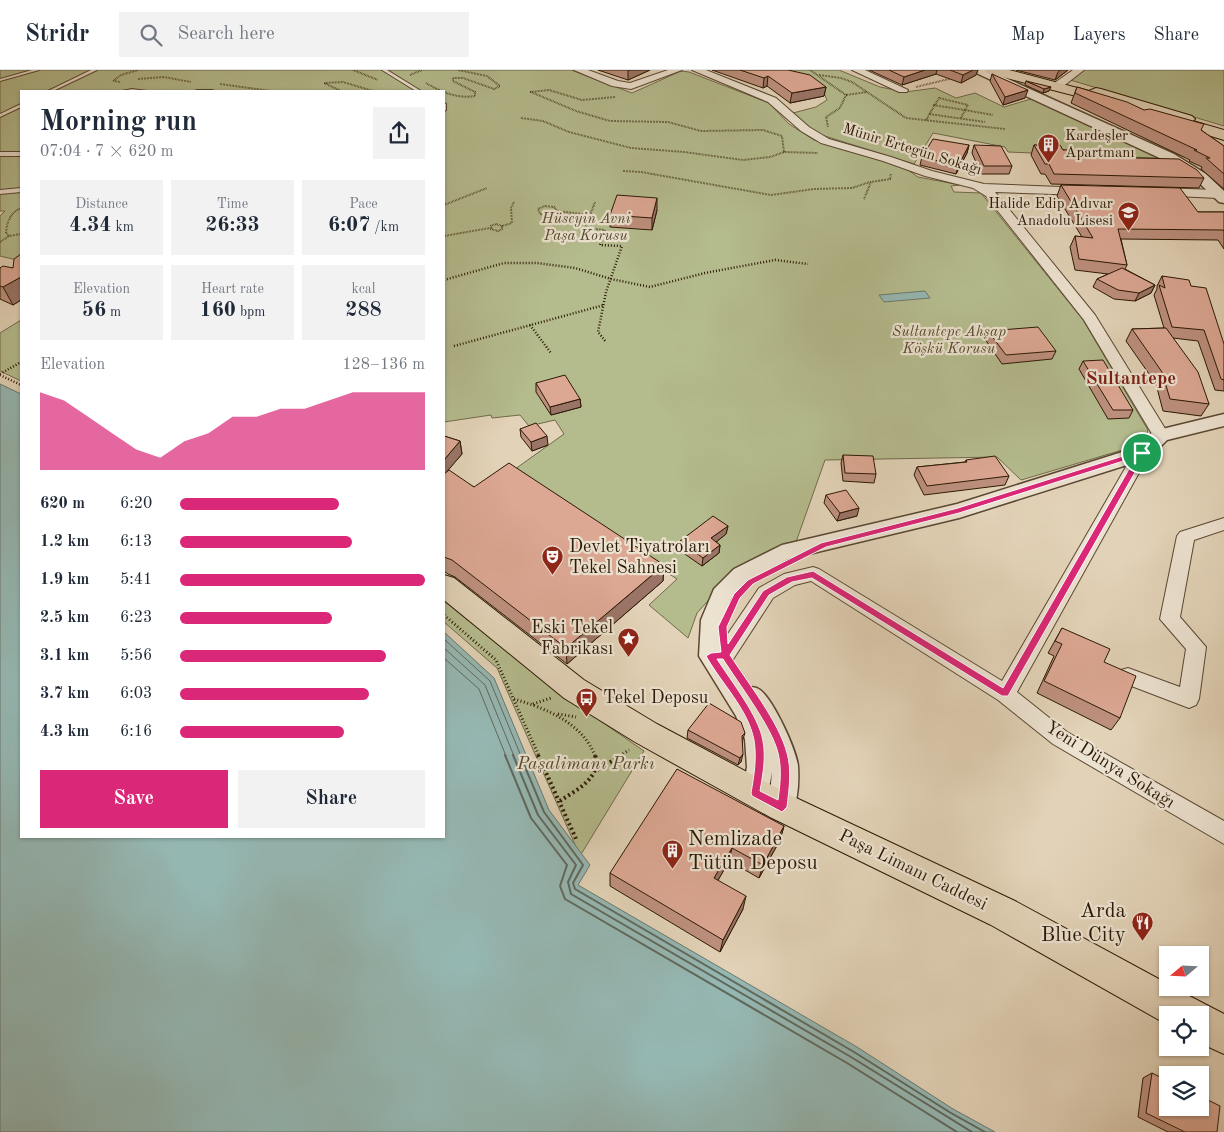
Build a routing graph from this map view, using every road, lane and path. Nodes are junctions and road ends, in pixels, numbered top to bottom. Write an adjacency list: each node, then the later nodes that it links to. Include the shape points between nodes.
1 (37, 70): 19 (lane)
2 (95, 70): 27 (lane)
3 (138, 70): 22 (path, via 113,81)
4 (353, 70): 24 (path)
5 (384, 70): 31 (lane)
6 (458, 70): 34 (path, via 479,73 500,86 494,89 463,78 453,78 453,81 475,92 475,96 466,99)
7 (580, 70): 8 (street, via 616,84 631,86)
8 (676, 70)
9 (697, 70): 51 (street, Münir Ertegün Sokağı, via 772,100 805,129)
10 (810, 70): 17 (path)
11 (857, 70): 33 (street)
12 (978, 70): 33 (path); 65 (street, via 1169,157 1200,177)
13 (992, 70): 26 (main road)
14 (1011, 70): 26 (main road)
15 (1078, 70): 26 (street)
16 (411, 74): 18 (path)
17 (819, 75): 35 (path, via 847,80); 36 (path)
18 (417, 78)
19 (0, 80)
20 (132, 80): 23 (path, via 164,77)
21 (423, 80): 32 (path)
22 (126, 81)
23 (198, 83)
24 (382, 83)
25 (218, 84): 28 (path)
26 (1059, 84): 49 (main road); 50 (main road)
27 (52, 90)
28 (263, 90)
29 (339, 90): 30 (path, via 324,82 338,80)
30 (370, 90)
31 (418, 90)
32 (440, 90)
33 (903, 90)
34 (445, 92)
35 (867, 92): 36 (path); 46 (path, via 906,118)
36 (846, 95): 51 (path, via 840,108 826,117 832,134)
37 (619, 97): 52 (path, via 579,101 539,88 532,92 610,121 668,122 701,131 763,130 782,136)
38 (20, 105): 42 (lane)
39 (933, 105): 40 (path); 40 (path, via 939,98 968,105); 41 (path)
40 (965, 110): 43 (path); 45 (path)
41 (929, 114): 45 (path); 46 (path)
42 (0, 116)
43 (993, 116)
44 (521, 118): 52 (path, via 543,121 569,132 631,148 743,160)
45 (961, 118): 47 (path)
46 (926, 120): 48 (path)
47 (985, 122)
48 (1005, 129)
49 (1224, 130)
50 (1224, 135)
51 (844, 147): 60 (street, Münir Ertegün Sokağı, via 920,172)
52 (784, 152): 55 (path)
53 (0, 154): 54 (lane)
54 (20, 154)
55 (823, 154)
56 (623, 171): 58 (path, via 771,195 852,188)
57 (886, 172): 58 (path, via 892,175 890,179)
58 (871, 182): 66 (path)
59 (487, 188): 69 (path)
60 (984, 188): 62 (street); 93 (street, Münir Ertegün Sokağı, via 1090,318)
61 (20, 190): 63 (lane)
62 (1091, 191)
63 (0, 192)
64 (1150, 192): 65 (street)
65 (1221, 196)
66 (864, 199)
67 (514, 202): 73 (path, via 512,223)
68 (595, 202): 72 (path)
69 (445, 205)
70 (20, 208): 76 (path, via 8,220 6,233)
71 (557, 211): 71 (path, via 548,216 538,211 548,206); 72 (path)
72 (590, 215): 83 (path, via 585,228 606,230 600,245 622,246)
73 (502, 226): 74 (path); 74 (path, via 500,230)
74 (490, 228): 77 (path)
75 (20, 234): 76 (path)
76 (9, 236): 78 (path)
77 (445, 236)
78 (0, 242)
79 (808, 264): 83 (path, via 775,260 650,287)
80 (445, 274): 81 (path)
81 (449, 277): 82 (path); 83 (path, via 504,262 575,268)
82 (445, 279)
83 (610, 279): 84 (path)
84 (604, 305): 85 (path); 86 (path, via 598,332)
85 (530, 325): 87 (path); 88 (path)
86 (606, 342)
87 (454, 346)
88 (550, 353)
89 (20, 363): 90 (path)
90 (0, 375): 91 (path)
91 (20, 385)
92 (1224, 420): 93 (street)
93 (1161, 435): 94 (street)
94 (1142, 453): 98 (street, via 959,511 824,545 751,582 737,596 723,627); 100 (street)
95 (1224, 524): 99 (street, via 1186,536 1170,619 1196,647 1189,698)
96 (445, 586): 102 (main road, Paşa Limanı Caddesi, via 574,689)
97 (445, 616): 101 (path, via 496,660)
98 (718, 656): 100 (street, Yeni Dünya Sokağı, via 766,593 790,579 813,574); 104 (street, via 771,726 783,753 785,778)
99 (1128, 676)
100 (1005, 694): 106 (street, Yeni Dünya Sokağı, via 1060,738)
101 (514, 699): 103 (path, via 557,714 576,728 597,756); 105 (path)
102 (652, 736): 103 (path, via 642,749 628,750); 104 (main road, Paşa Limanı Caddesi)
103 (596, 770): 105 (path, via 588,781)
104 (769, 800): 108 (main road, Paşa Limanı Caddesi, via 1002,913)
105 (560, 801): 107 (path)
106 (1224, 834)
107 (577, 841)
108 (1171, 1006)
109 (1209, 1027): 110 (main road)
110 (1224, 1035)

